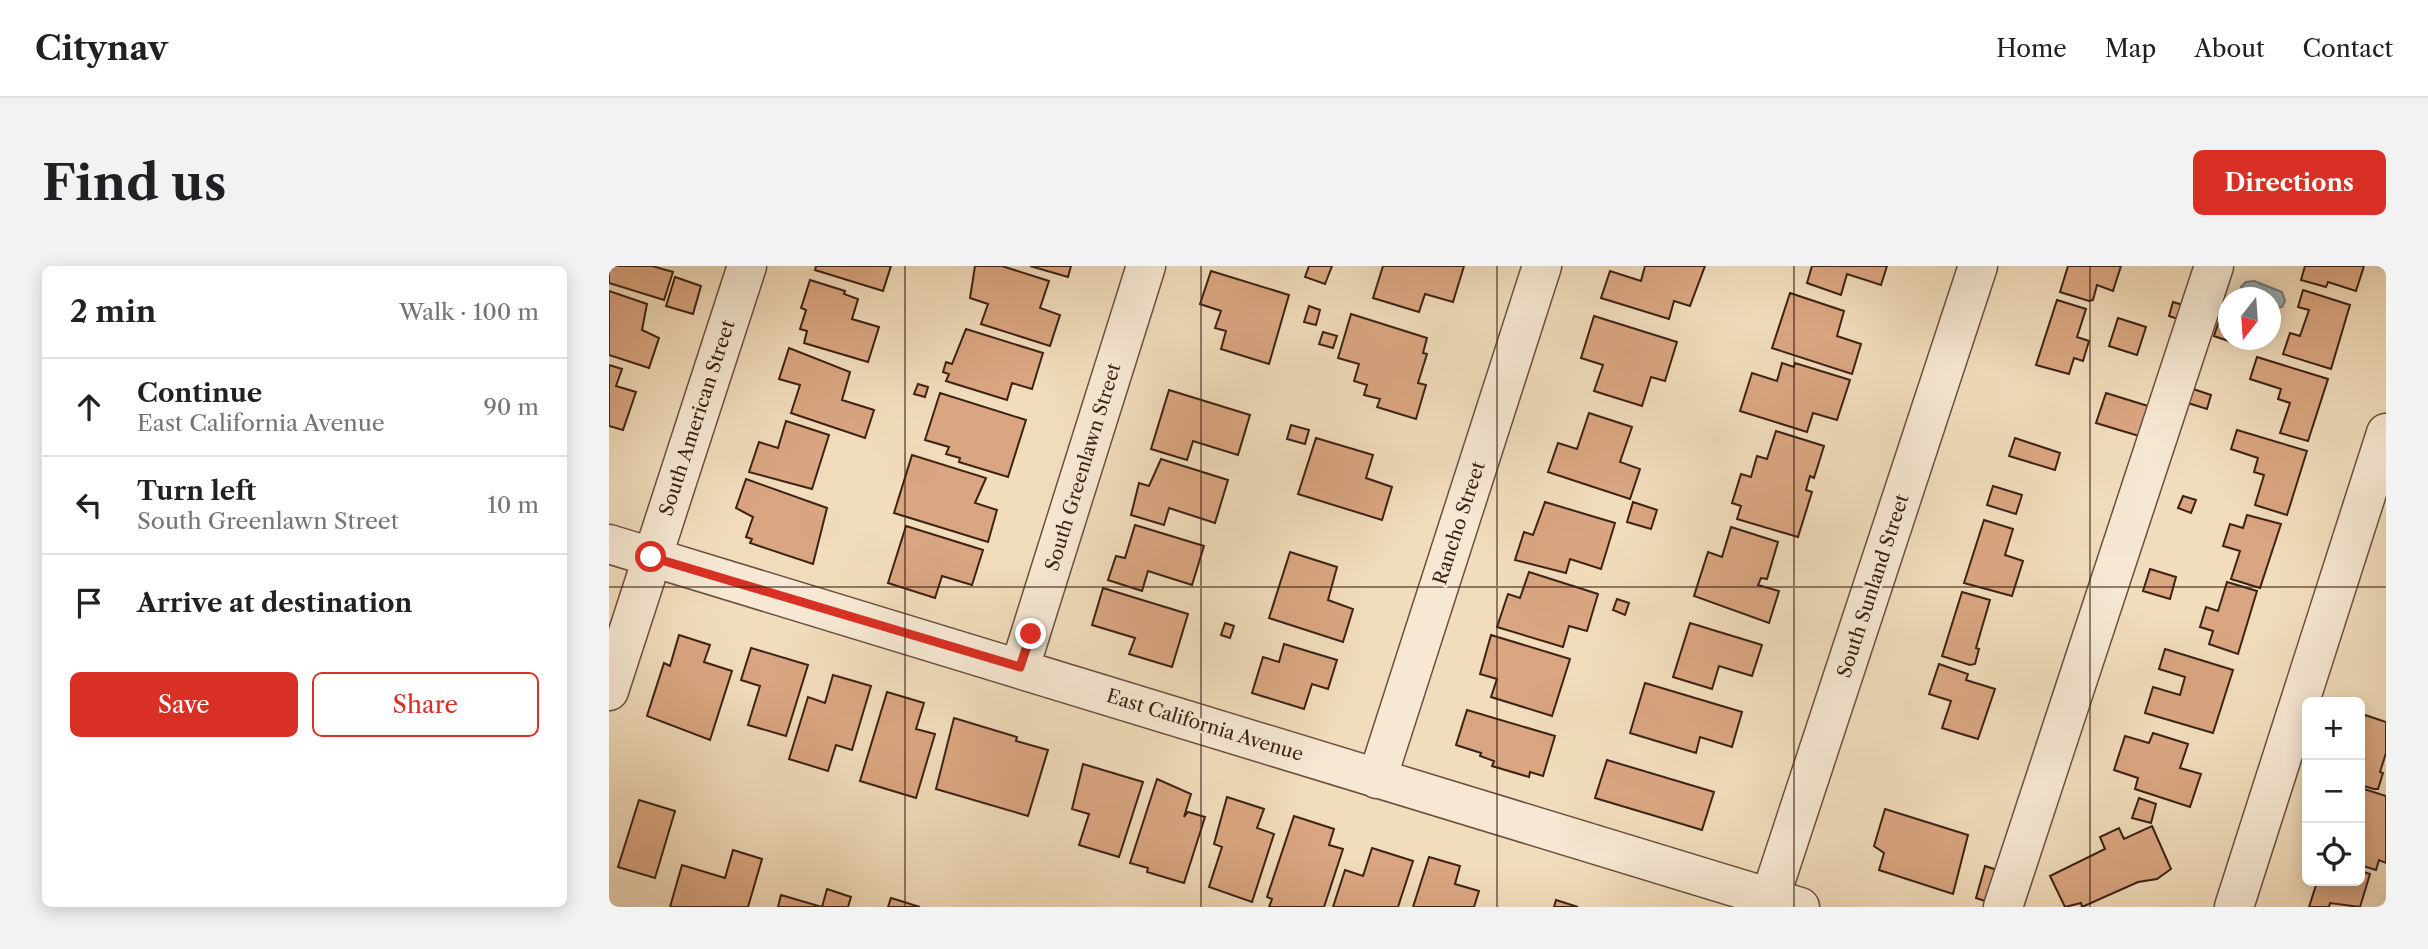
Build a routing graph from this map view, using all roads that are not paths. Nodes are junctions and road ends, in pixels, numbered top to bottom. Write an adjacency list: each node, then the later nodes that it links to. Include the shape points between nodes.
1 (747, 266): 8 (street, South American Street)
2 (1146, 266): 9 (street, South Greenlawn Street)
3 (1542, 266): 11 (street, Rancho Street)
4 (1978, 266): 12 (street, South Sunland Street)
5 (2214, 266): 13 (street)
6 (2386, 433): 14 (street)
7 (609, 544): 8 (street, East California Avenue)
8 (651, 557): 9 (street, East California Avenue); 10 (street, South American Street)
9 (1020, 667): 11 (street, East California Avenue)
10 (609, 691)
11 (1377, 779): 12 (street, East California Avenue)
12 (1779, 904)
13 (2003, 907)
14 (2234, 907)

